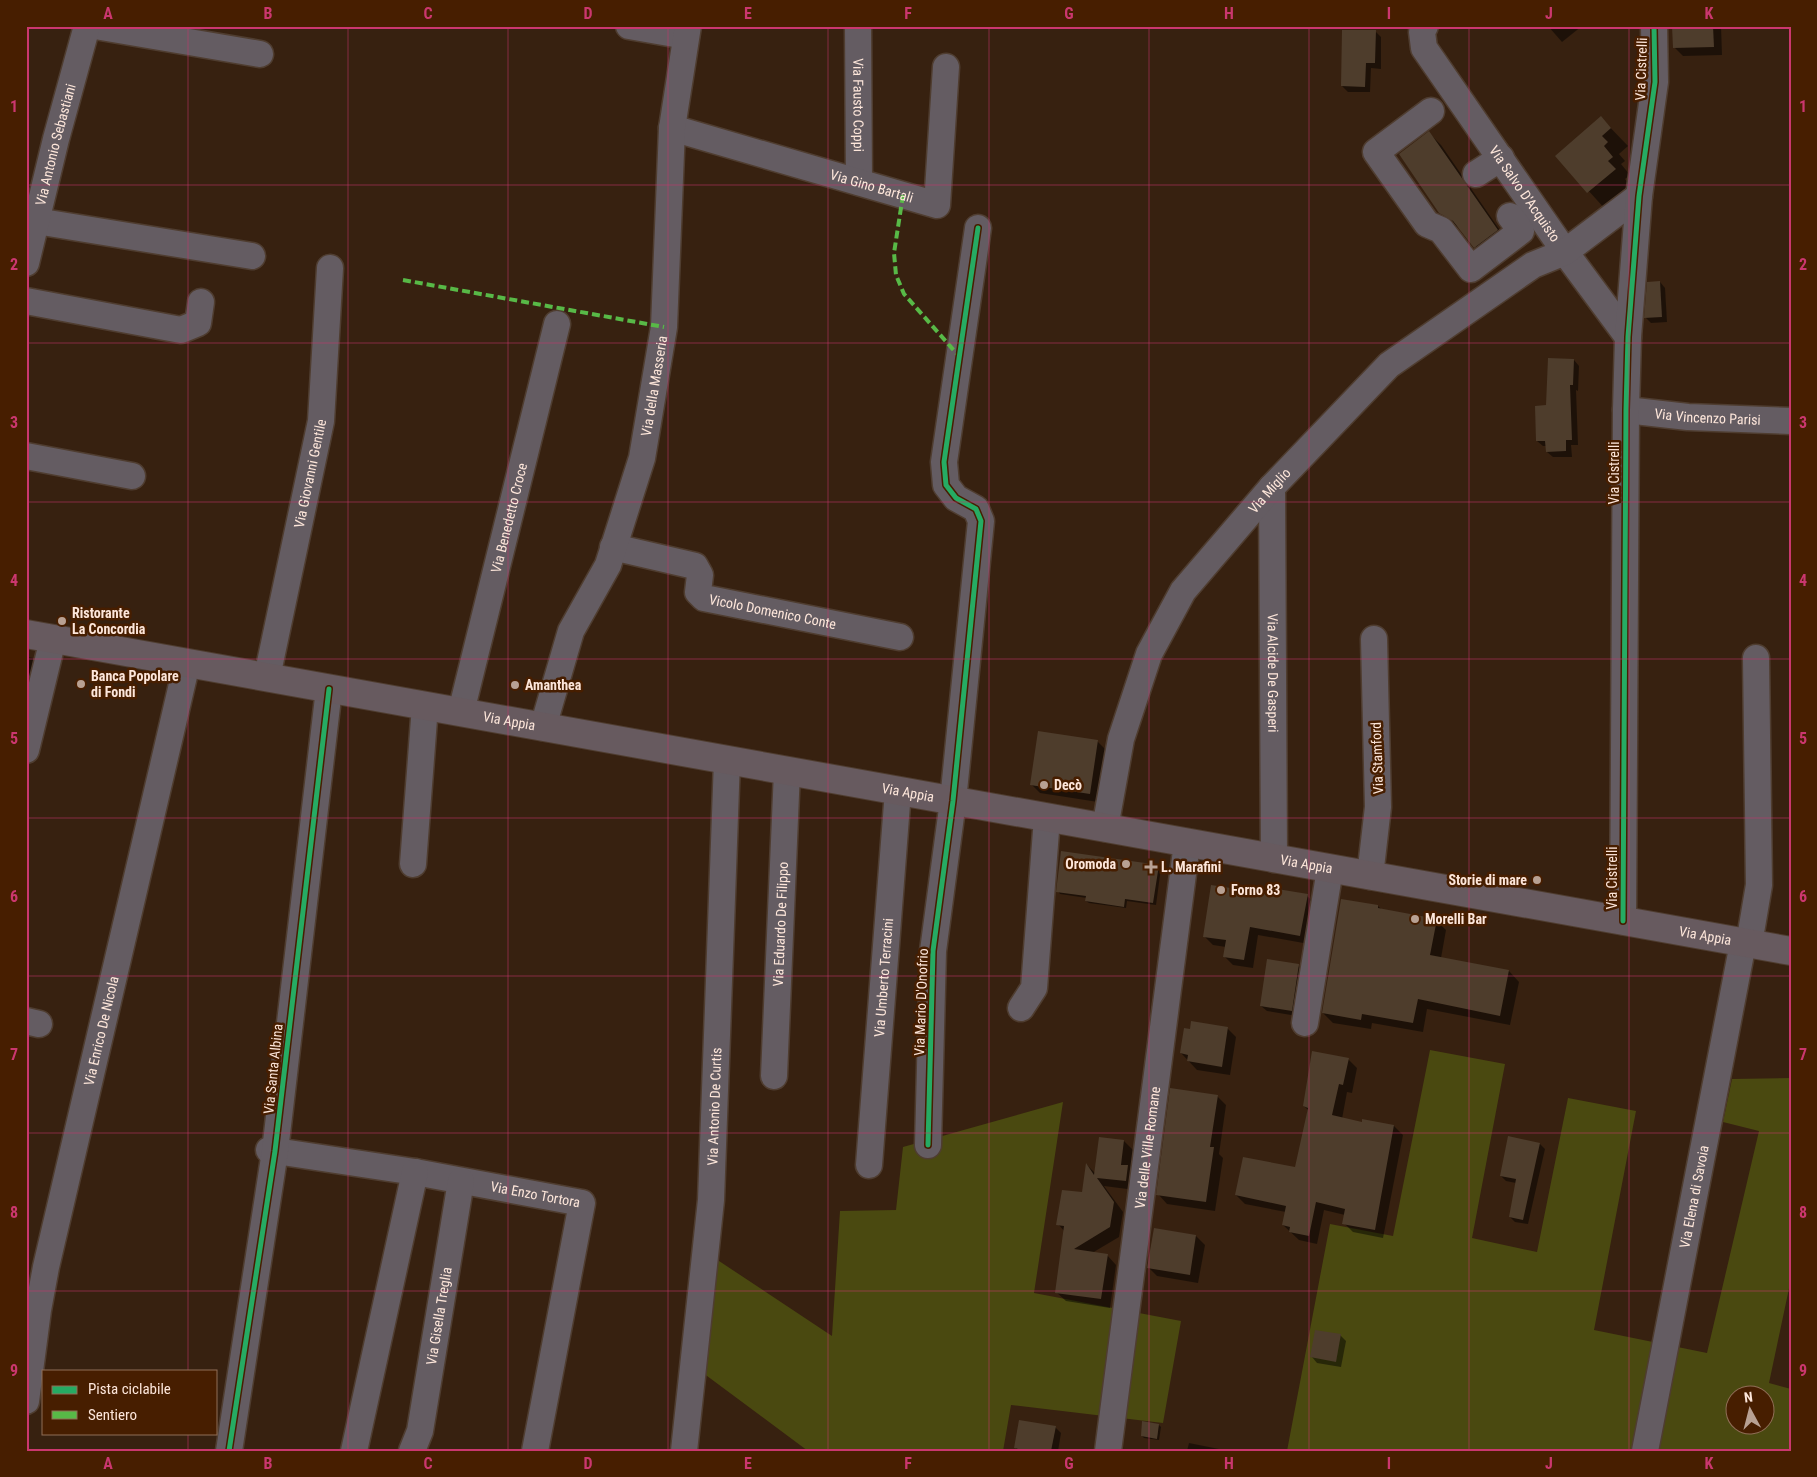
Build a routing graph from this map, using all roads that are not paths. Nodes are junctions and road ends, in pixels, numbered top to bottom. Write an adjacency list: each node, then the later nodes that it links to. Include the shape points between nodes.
1 (87, 26): 16 (street, Via Antonio Sebastiani)
2 (94, 26): 8 (street)
3 (629, 26): 6 (street)
4 (858, 26): 14 (street, Via Fausto Coppi)
5 (1654, 26): 15 (street, Via Cistrelli, via 1655,82)
6 (687, 31): 11 (street, Via della Masseria)
7 (1425, 37): 12 (street, Via Salvo D'Acquisto)
8 (260, 54)
9 (946, 67): 14 (street, Via Gino Bartali, via 937,205)
10 (1431, 111): 17 (street, via 1376,152 1427,224 1441,230 1471,269)
11 (672, 128): 14 (street, Via Gino Bartali); 32 (street, Via della Masseria, via 664,327 642,458)
12 (1501, 158): 13 (street); 17 (street, Via Salvo D'Acquisto)
13 (1476, 174)
14 (859, 182)
15 (1639, 196): 19 (street, Via Miglio); 26 (street, Via Cistrelli)
16 (36, 221): 20 (street); 21 (street, Via Antonio Sebastiani)
17 (1525, 223): 19 (street, Via Salvo D'Acquisto)
18 (978, 228): 48 (street, Via Mario D'Onofrio, via 944,462 946,484 956,498 976,509 981,521)
19 (1565, 252): 26 (street, Via Salvo D'Acquisto); 31 (street, Via Miglio, via 1532,265 1389,365)
20 (252, 256)
21 (26, 262)
22 (330, 268): 39 (street, Via Giovanni Gentile, via 322,422)
23 (26, 301): 24 (street, via 181,330 198,323)
24 (200, 302)
25 (557, 324): 42 (street, Via Benedetto Croce)
26 (1628, 337): 27 (street, Via Cistrelli)
27 (1626, 410): 28 (street, Via Vincenzo Parisi); 56 (street, Via Cistrelli)
28 (1791, 422)
29 (26, 456): 30 (street)
30 (132, 476)
31 (1272, 487): 50 (street, Via Miglio, via 1183,591 1149,654 1122,739); 52 (street, Via Alcide De Gasperi)
32 (613, 547): 34 (street, Vicolo Domenico Conte, via 695,566 700,576 698,592 704,598); 43 (street, Via della Masseria, via 608,565 571,631)
33 (26, 634): 35 (main road, Via Appia)
34 (900, 637)
35 (53, 639): 38 (main road, Via Appia); 44 (street)
36 (1374, 639): 55 (street, Via Stamford, via 1378,807)
37 (1756, 658): 57 (street, Via Elena di Savoia, via 1759,885)
38 (187, 664): 39 (main road, Via Appia); 67 (street, Via Enrico De Nicola, via 46,1267)
39 (267, 677): 40 (main road, Via Appia)
40 (329, 689): 41 (main road, Via Appia); 63 (street, Via Santa Albina)
41 (425, 706): 42 (main road, Via Appia); 53 (street)
42 (461, 712): 43 (main road, Via Appia)
43 (543, 727): 45 (main road, Via Appia)
44 (26, 750)
45 (726, 760): 46 (main road, Via Appia); 72 (street, Via Antonio De Curtis, via 711,1200)
46 (787, 771): 47 (main road, Via Appia); 61 (street, Via Eduardo De Filippo)
47 (898, 791): 48 (main road, Via Appia); 64 (street, Via Umberto Terracini)
48 (953, 801): 49 (main road, Via Appia); 62 (street, Via Mario D'Onofrio, via 933,951)
49 (1047, 818): 50 (main road, Via Appia); 59 (street, via 1034,988)
50 (1105, 828): 51 (main road, Via Appia)
51 (1187, 843): 52 (main road, Via Appia); 73 (street, Via delle Ville Romane)
52 (1274, 858): 54 (main road, Via Appia)
53 (412, 864)
54 (1330, 868): 55 (main road, Via Appia); 60 (street)
55 (1370, 876): 56 (main road, Via Appia)
56 (1623, 921): 57 (main road, Via Appia)
57 (1746, 943): 58 (main road, Via Appia); 74 (street, Via Elena di Savoia)
58 (1791, 951)
59 (1021, 1008)
60 (1305, 1023)
61 (774, 1076)
62 (928, 1145)
63 (272, 1150): 65 (street, Via Enzo Tortora); 68 (street, Via Santa Albina)
64 (869, 1165)
65 (415, 1172): 66 (street, Via Enzo Tortora); 69 (street)
66 (462, 1181): 70 (street, Via Gisella Treglia, via 420,1431); 71 (street, Via Enzo Tortora, via 582,1203)
67 (26, 1401)
68 (229, 1451)
69 (354, 1451)
70 (412, 1451)
71 (535, 1451)
72 (684, 1451)
73 (1108, 1451)
74 (1644, 1451)

